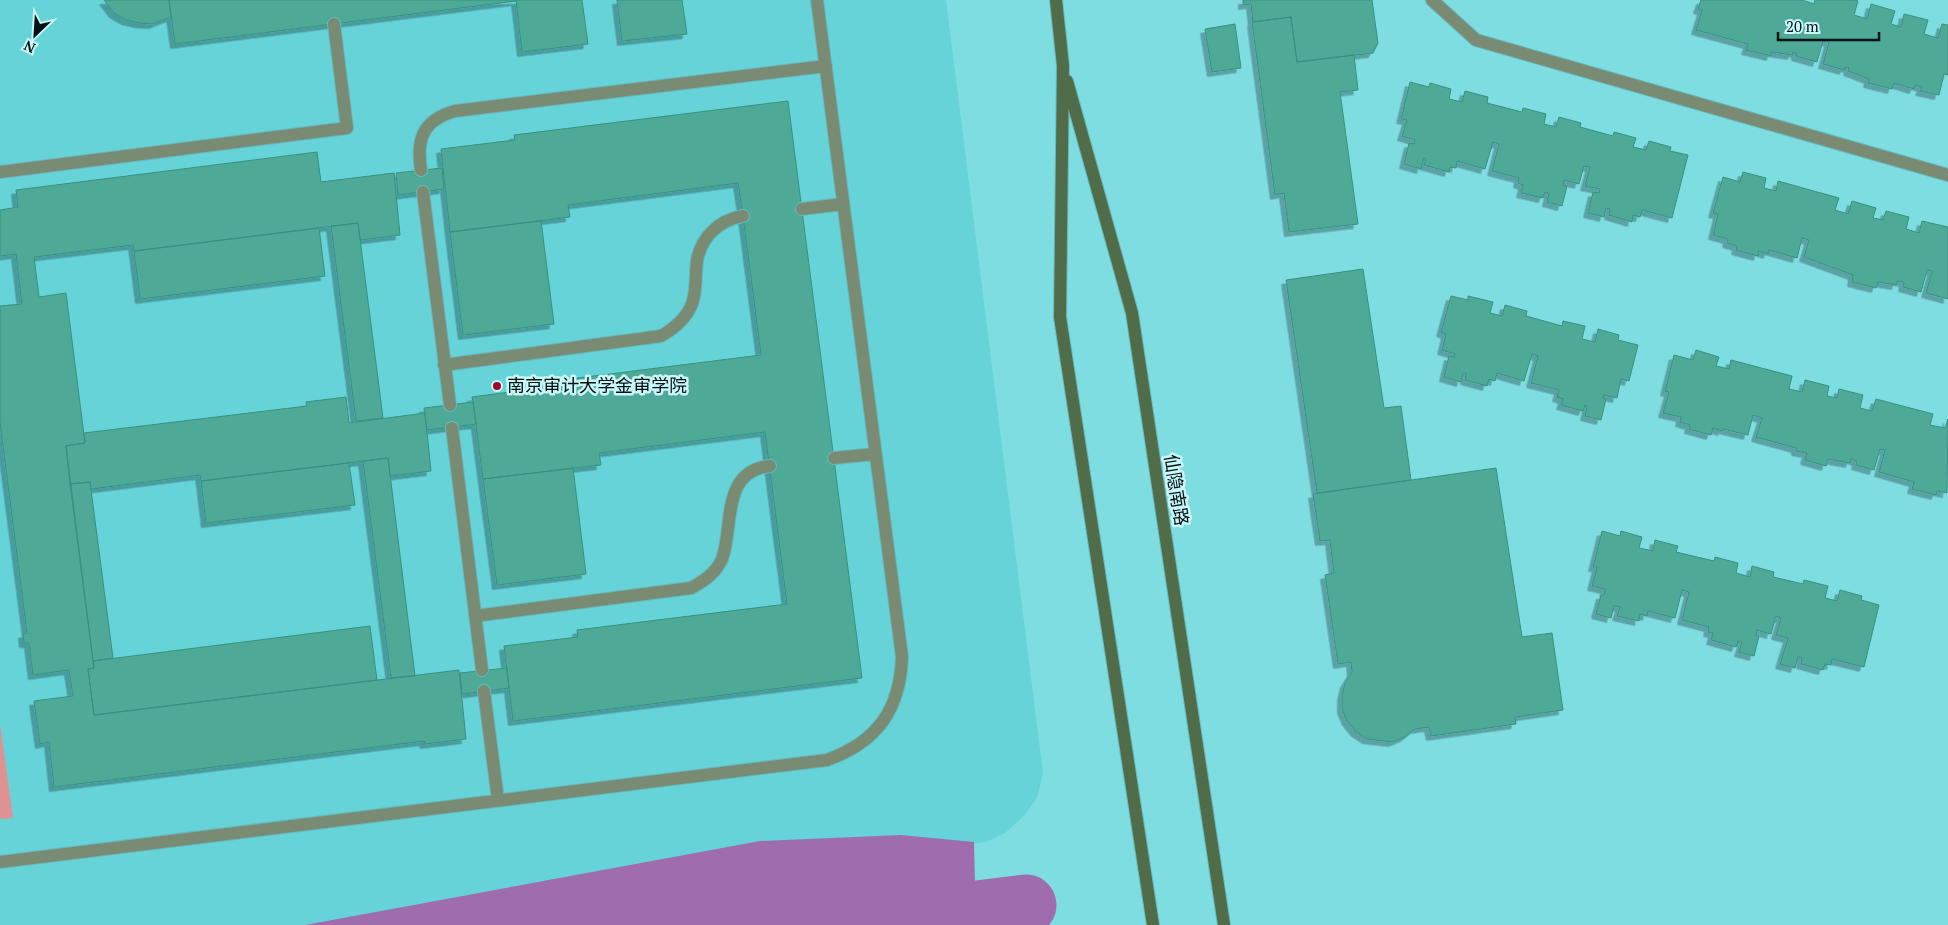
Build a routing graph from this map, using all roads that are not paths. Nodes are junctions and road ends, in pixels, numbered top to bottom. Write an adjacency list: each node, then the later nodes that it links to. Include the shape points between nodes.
1 (817, 0): 5 (lane)
2 (1056, 0): 6 (street, 仙隐南路)
3 (1432, 0): 9 (lane, via 1476,40)
4 (334, 24): 8 (lane, via 347,128)
5 (826, 66): 7 (lane, via 443,114 433,121 421,139); 11 (lane)
6 (1063, 66): 25 (street, 仙隐南路, via 1060,317); 26 (street, 仙隐南路, via 1132,313)
7 (421, 170)
8 (0, 172)
9 (1948, 175)
10 (424, 192): 14 (lane)
11 (843, 204): 12 (lane); 17 (lane)
12 (802, 209)
13 (743, 216): 14 (lane, via 718,225 708,235 697,261 695,292 688,313 661,336)
14 (444, 365): 15 (lane)
15 (450, 405)
16 (452, 428): 20 (lane)
17 (875, 454): 18 (lane); 23 (lane, via 902,657 898,691 883,722 872,735 843,754 827,760)
18 (834, 458)
19 (770, 466): 20 (lane, via 752,472 736,489 728,512 721,560 713,572 691,588)
20 (475, 616): 21 (lane)
21 (482, 670)
22 (484, 691): 23 (lane)
23 (498, 800): 24 (lane)
24 (0, 862)
25 (1152, 925)
26 (1224, 925)

